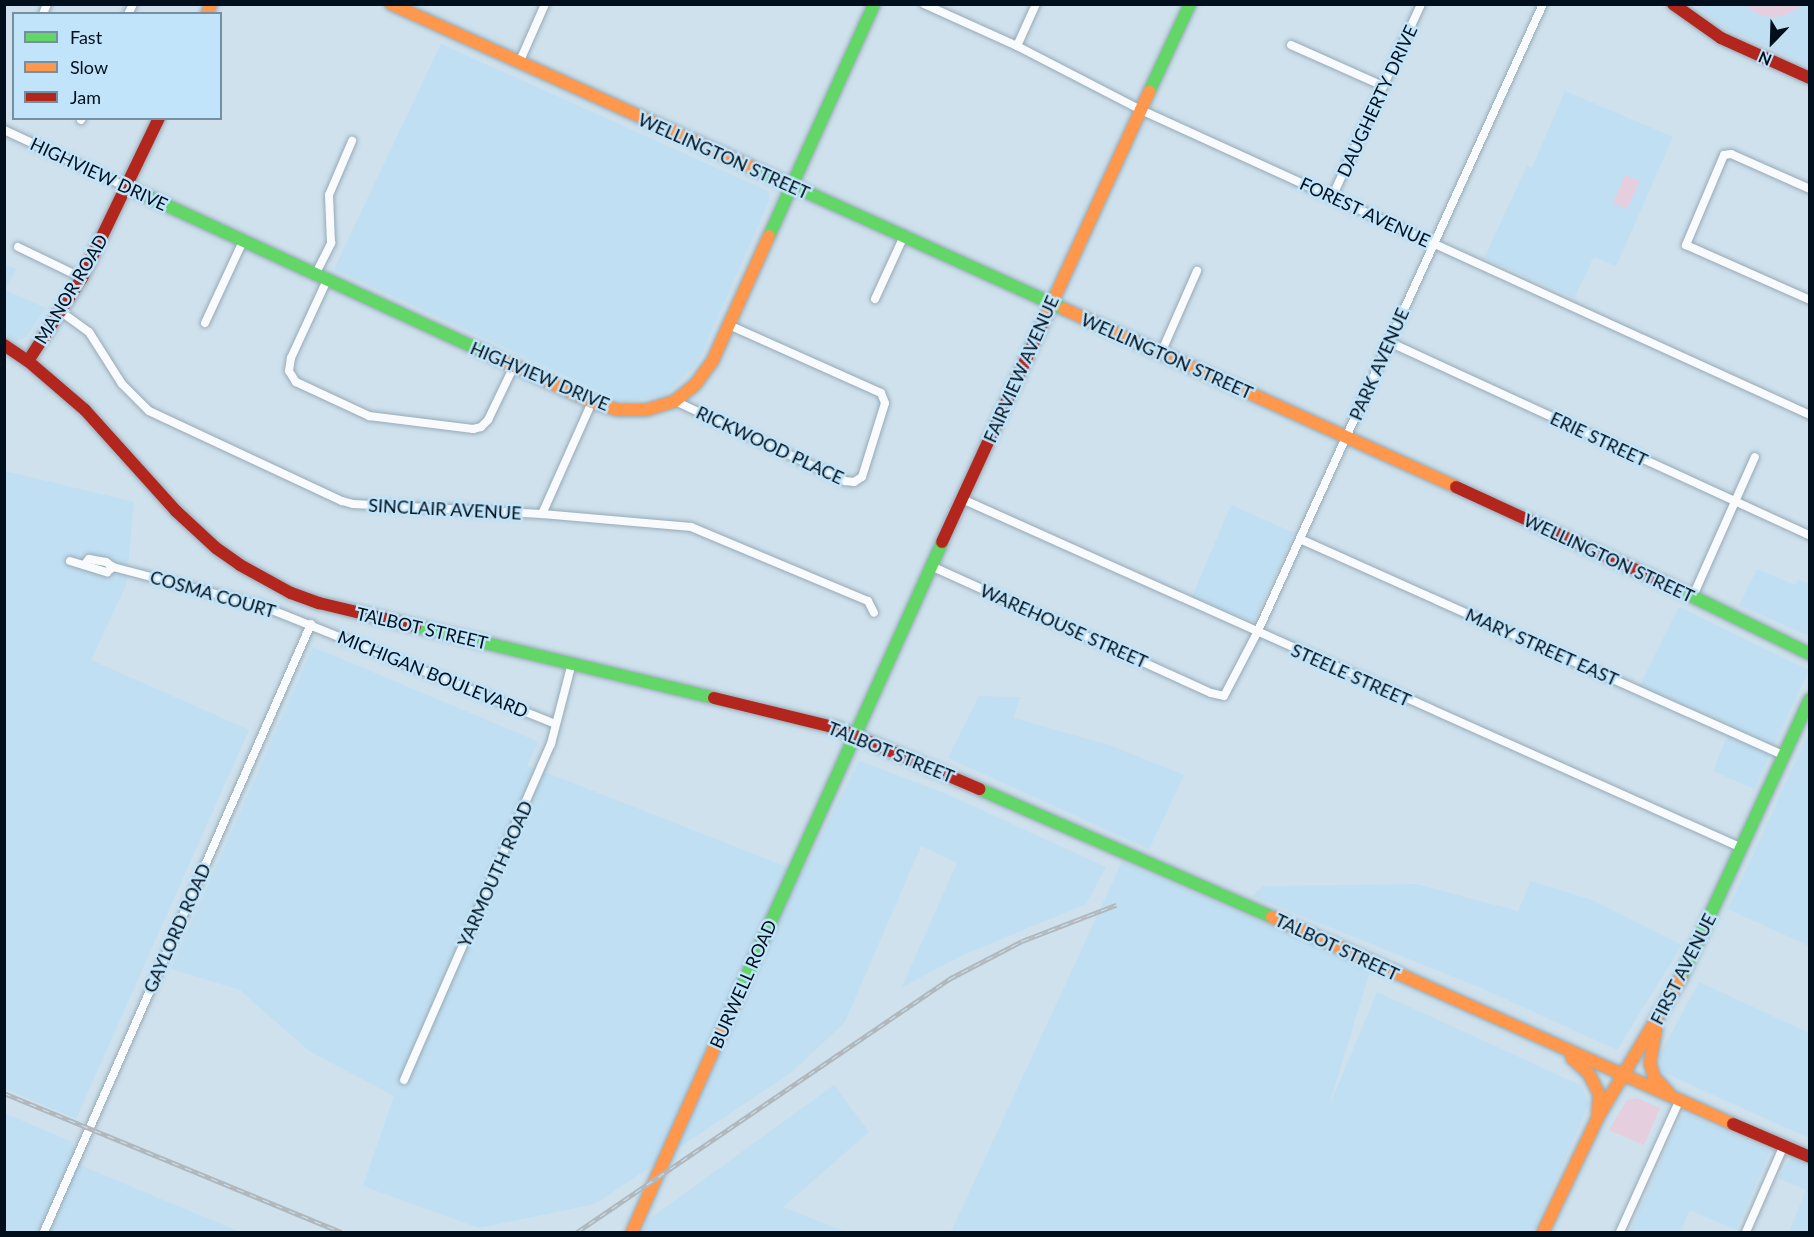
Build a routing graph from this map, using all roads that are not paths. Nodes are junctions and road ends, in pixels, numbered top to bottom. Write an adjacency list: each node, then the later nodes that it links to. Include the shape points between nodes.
1 (545, 4): 12 (street)
2 (874, 4): 20 (main road, HIGHVIEW DRIVE)
3 (924, 4): 11 (street, FOREST AVENUE)
4 (1036, 4): 11 (street)
5 (1190, 4): 15 (main road, FAIRVIEW AVENUE)
6 (1421, 4): 14 (street, DAUGHERTY DRIVE)
7 (1543, 4): 25 (street, PARK AVENUE)
8 (1674, 4): 13 (main road, via 1721,38)
9 (399, 6): 12 (main road, WELLINGTON STREET)
10 (1291, 45): 14 (street)
11 (1017, 46): 15 (street, FOREST AVENUE)
12 (519, 63): 20 (main road, WELLINGTON STREET)
13 (1809, 78)
14 (1383, 86): 22 (street, DAUGHERTY DRIVE)
15 (1141, 110): 22 (street, FOREST AVENUE); 32 (main road, FAIRVIEW AVENUE)
16 (158, 120): 19 (main road, MANOR ROAD)
17 (4, 130): 19 (street, HIGHVIEW DRIVE)
18 (352, 141): 29 (street, via 329,195 331,243)
19 (128, 187): 24 (main road, HIGHVIEW DRIVE); 28 (main road, MANOR ROAD)
20 (792, 187): 23 (main road, WELLINGTON STREET); 35 (main road, HIGHVIEW DRIVE)
21 (1809, 189): 31 (street, via 1726,154 1686,240 1686,245 1694,249)
22 (1332, 197): 25 (street, FOREST AVENUE)
23 (903, 238): 30 (street); 32 (main road, WELLINGTON STREET)
24 (243, 241): 29 (main road, HIGHVIEW DRIVE); 34 (street)
25 (1434, 244): 36 (street, PARK AVENUE); 43 (street, FOREST AVENUE)
26 (18, 247): 28 (street)
27 (1197, 271): 38 (street)
28 (82, 278): 33 (main road, MANOR ROAD)
29 (321, 278): 40 (main road, HIGHVIEW DRIVE); 40 (street, via 289,371 296,382 369,417 481,427)
30 (875, 299)
31 (1809, 300)
32 (1050, 304): 38 (main road, WELLINGTON STREET); 46 (main road, FAIRVIEW AVENUE)
33 (60, 311): 39 (main road, MANOR ROAD); 48 (street, SINCLAIR AVENUE, via 89,332 127,390 149,411 342,501)
34 (205, 323)
35 (729, 325): 41 (main road, HIGHVIEW DRIVE, via 705,373); 41 (street, RICKWOOD PLACE, via 881,393 885,403 862,477 849,482)
36 (1389, 342): 44 (street, PARK AVENUE); 47 (street, ERIE STREET)
37 (4, 345): 39 (main road, TALBOT STREET)
38 (1161, 353): 44 (main road, WELLINGTON STREET)
39 (28, 361): 58 (main road, TALBOT STREET, via 85,410 177,511 240,565 291,593 319,603)
40 (514, 366): 42 (main road, HIGHVIEW DRIVE)
41 (675, 401): 42 (main road, HIGHVIEW DRIVE, via 632,411)
42 (592, 402): 48 (street)
43 (1809, 415)
44 (1346, 437): 50 (street, PARK AVENUE); 53 (main road, WELLINGTON STREET)
45 (1755, 457): 47 (street)
46 (962, 499): 52 (main road, FAIRVIEW AVENUE); 56 (street, STEELE STREET)
47 (1736, 501): 49 (street, ERIE STREET); 53 (street)
48 (542, 514): 54 (street, SINCLAIR AVENUE, via 677,525 708,532 868,601)
49 (1809, 536)
50 (1300, 539): 56 (street, PARK AVENUE); 63 (street, MARY STREET EAST)
51 (70, 561): 55 (street, COSMA COURT, via 107,572 114,567 226,594)
52 (931, 566): 59 (street, WAREHOUSE STREET); 62 (main road, FAIRVIEW AVENUE)
53 (1693, 596): 57 (main road, WELLINGTON STREET)
54 (874, 613)
55 (310, 624): 61 (street, MICHIGAN BOULEVARD); 73 (street, GAYLORD ROAD)
56 (1257, 633): 59 (street, PARK AVENUE, via 1224,696); 64 (street, STEELE STREET)
57 (1809, 654)
58 (572, 663): 61 (street, YARMOUTH ROAD); 62 (main road, TALBOT STREET, via 813,721)
59 (1197, 686)
60 (1809, 699): 63 (main road, FIRST AVENUE)
61 (555, 724): 68 (street, YARMOUTH ROAD, via 540,771)
62 (854, 735): 66 (main road, TALBOT STREET, via 1208,888); 74 (main road, BURWELL ROAD)
63 (1785, 756): 64 (main road, FIRST AVENUE)
64 (1742, 848): 65 (main road, FIRST AVENUE, via 1693,957)
65 (1658, 1020): 67 (main road, FIRST AVENUE); 69 (main road, via 1650,1063 1654,1077)
66 (1565, 1051): 67 (main road, TALBOT STREET); 70 (main road, via 1589,1074 1599,1094)
67 (1623, 1077): 69 (main road, TALBOT STREET); 70 (main road, FIRST AVENUE)
68 (404, 1080)
69 (1676, 1098): 71 (main road, TALBOT STREET); 76 (street)
70 (1598, 1117): 75 (main road, FIRST AVENUE)
71 (1784, 1145): 72 (main road, TALBOT STREET); 77 (street)
72 (1809, 1157)
73 (44, 1233)
74 (632, 1233)
75 (1543, 1233)
76 (1620, 1233)
77 (1746, 1233)

